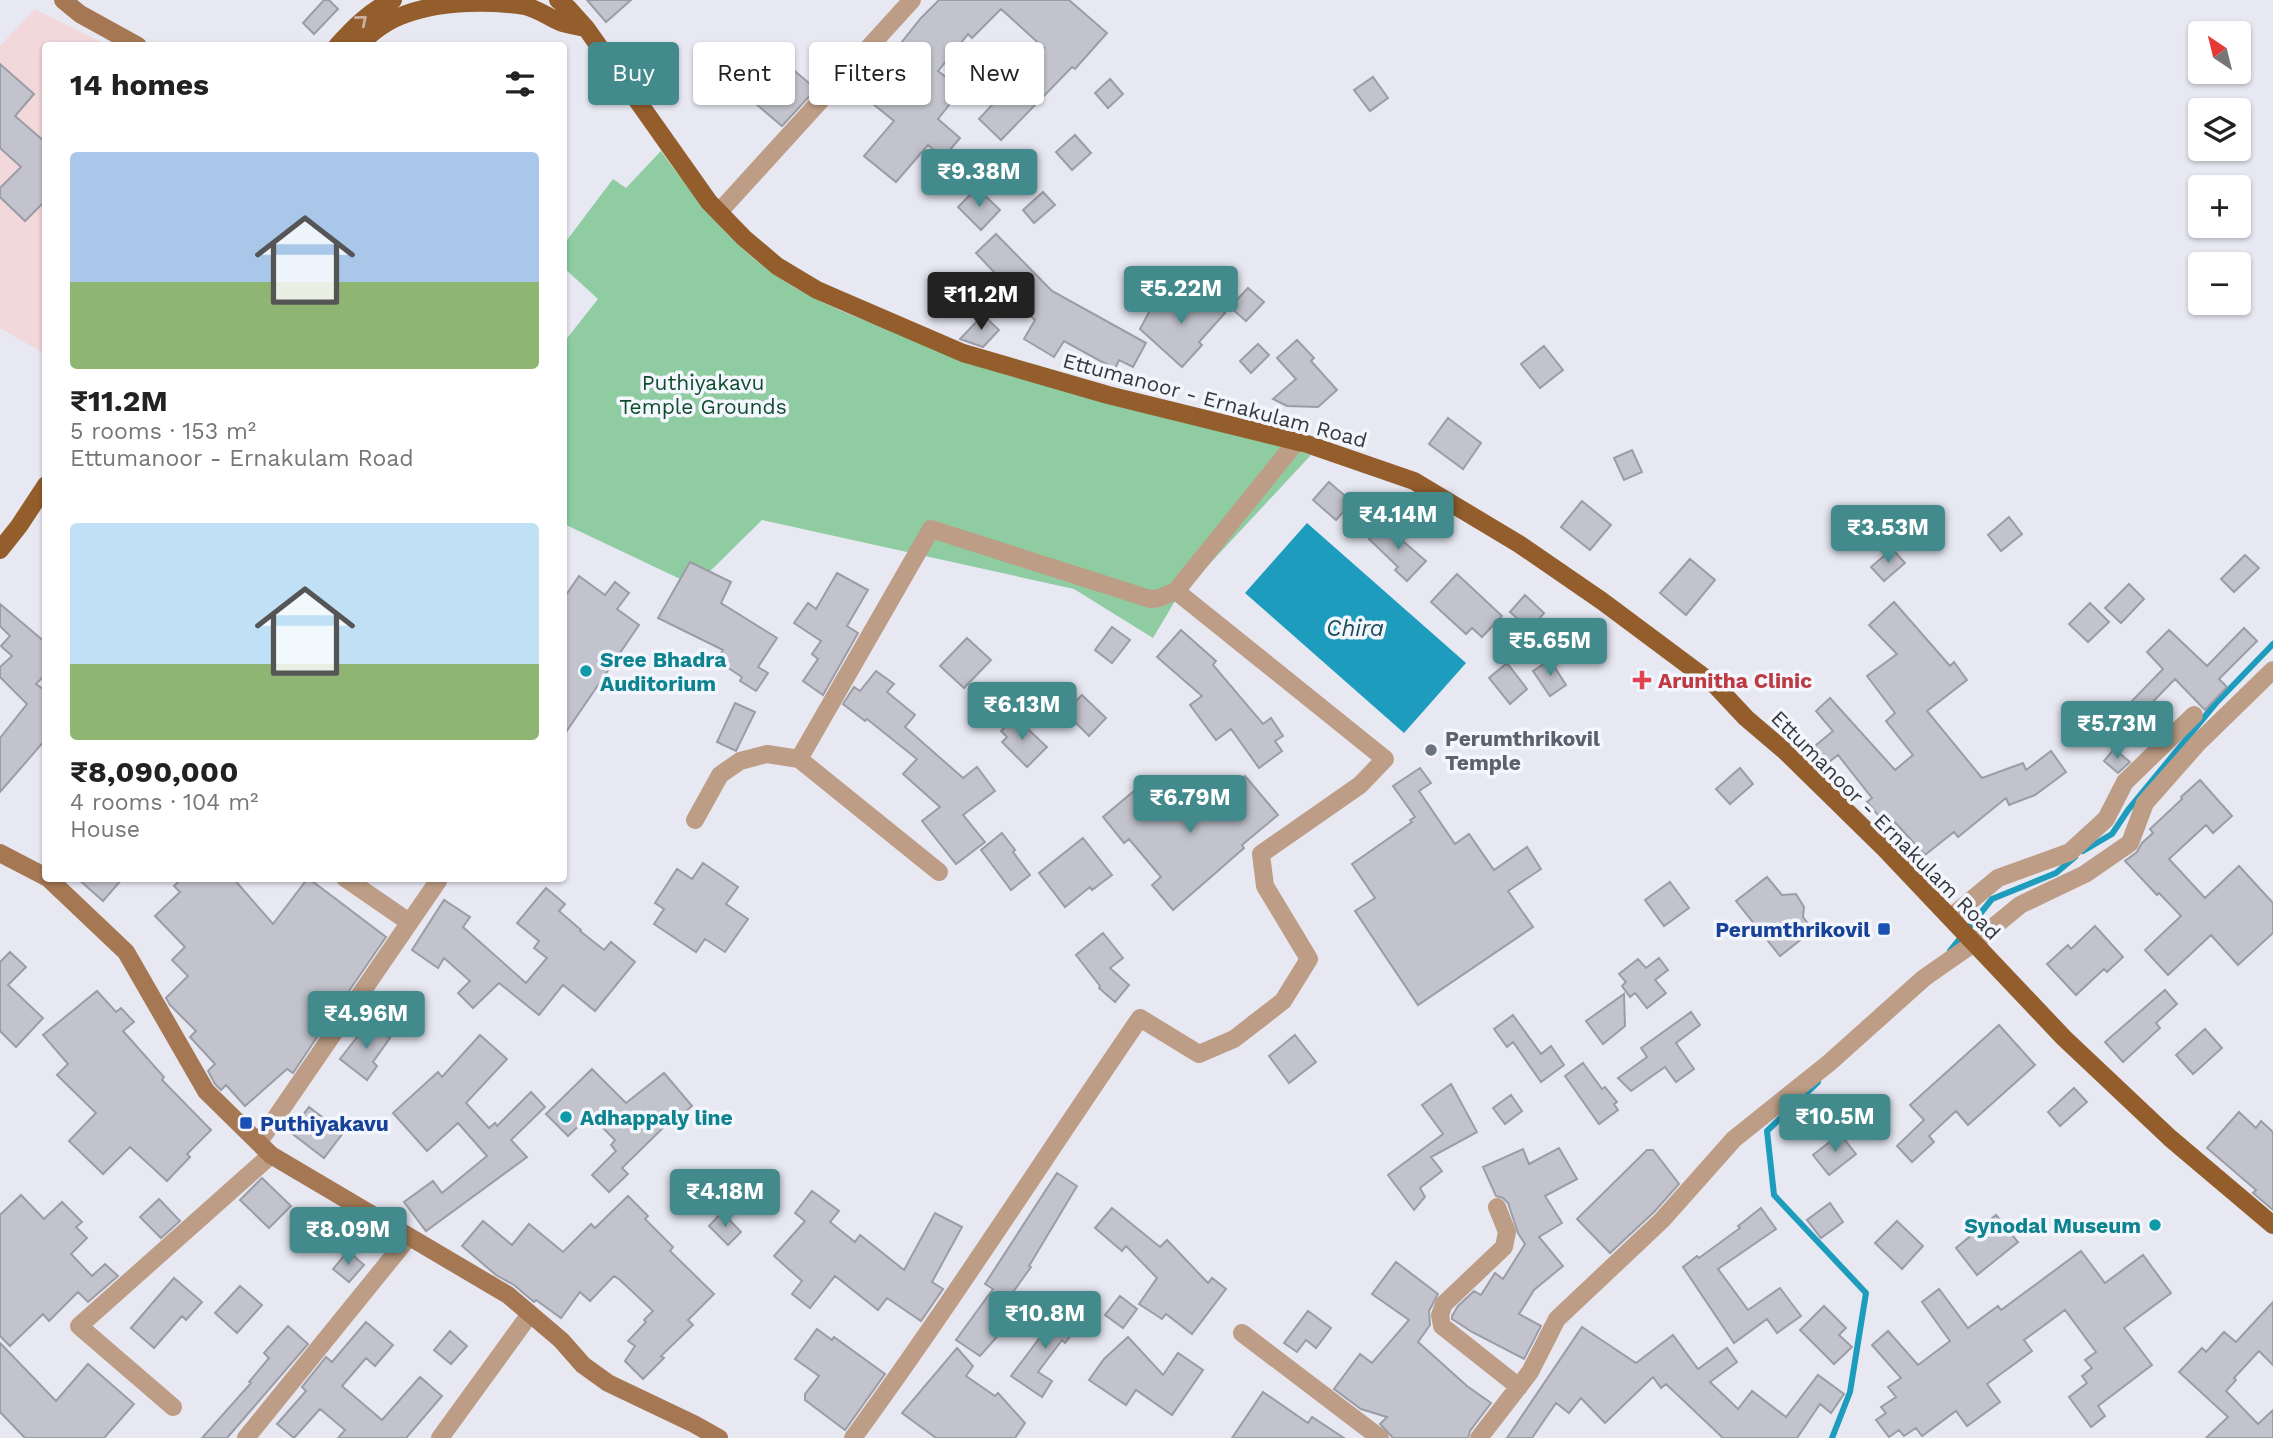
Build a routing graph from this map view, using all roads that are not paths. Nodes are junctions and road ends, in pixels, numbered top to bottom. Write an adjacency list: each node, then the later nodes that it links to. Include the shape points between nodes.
1 (63, 0): 7 (main road)
2 (393, 0): 8 (main road, one-way to 2, via 368,15)
3 (558, 0): 6 (main road, Ettumanoor - Ernakulam Road)
4 (912, 0): 10 (street)
5 (416, 5): 6 (main road, via 493,2 526,6); 9 (main road)
6 (586, 28): 10 (main road, Ettumanoor - Ernakulam Road)
7 (131, 42)
8 (341, 42)
9 (363, 42)
10 (719, 212): 11 (main road, Ettumanoor - Ernakulam Road, via 776,265 817,290 963,353)
11 (1296, 442): 14 (street); 25 (main road, Ettumanoor - Ernakulam Road, via 1414,481 1602,601 1716,686)
12 (42, 491): 13 (main road)
13 (0, 550)
14 (1176, 591): 17 (street, via 1150,599 931,529); 40 (street, via 1385,759 1360,785 1261,854 1265,886 1309,959 1283,1001 1234,1039 1199,1054 1140,1017)
15 (2273, 670): 27 (street, via 2198,743 2146,803 2130,843 2085,874 2021,905)
16 (2194, 715): 25 (street, via 2125,782 2106,819 2070,852 1998,878)
17 (799, 759): 18 (street, via 767,754 740,761 720,775); 20 (street)
18 (695, 820)
19 (0, 853): 21 (main road)
20 (939, 872)
21 (42, 875)
22 (51, 882): 28 (main road, via 126,952 206,1091)
23 (351, 882): 26 (street)
24 (437, 882): 26 (street)
25 (1951, 917): 27 (main road, Ettumanoor - Ernakulam Road)
26 (409, 922): 28 (street)
27 (1974, 943): 31 (main road, Ettumanoor - Ernakulam Road, via 2064,1038 2169,1138); 35 (street, via 1924,978 1734,1139 1655,1227 1557,1319)
28 (259, 1142): 29 (main road)
29 (271, 1156): 32 (main road); 36 (street, via 79,1326)
30 (1497, 1206): 35 (street, via 1507,1232 1504,1247 1444,1304 1440,1315 1442,1326)
31 (2273, 1225)
32 (408, 1238): 33 (main road, via 508,1295); 37 (street)
33 (530, 1314): 38 (street); 39 (main road, via 608,1383)
34 (1242, 1333): 41 (street)
35 (1519, 1387): 42 (street)
36 (173, 1407)
37 (246, 1438)
38 (440, 1438)
39 (719, 1438)
40 (853, 1438)
41 (1380, 1438)
42 (1479, 1438)

